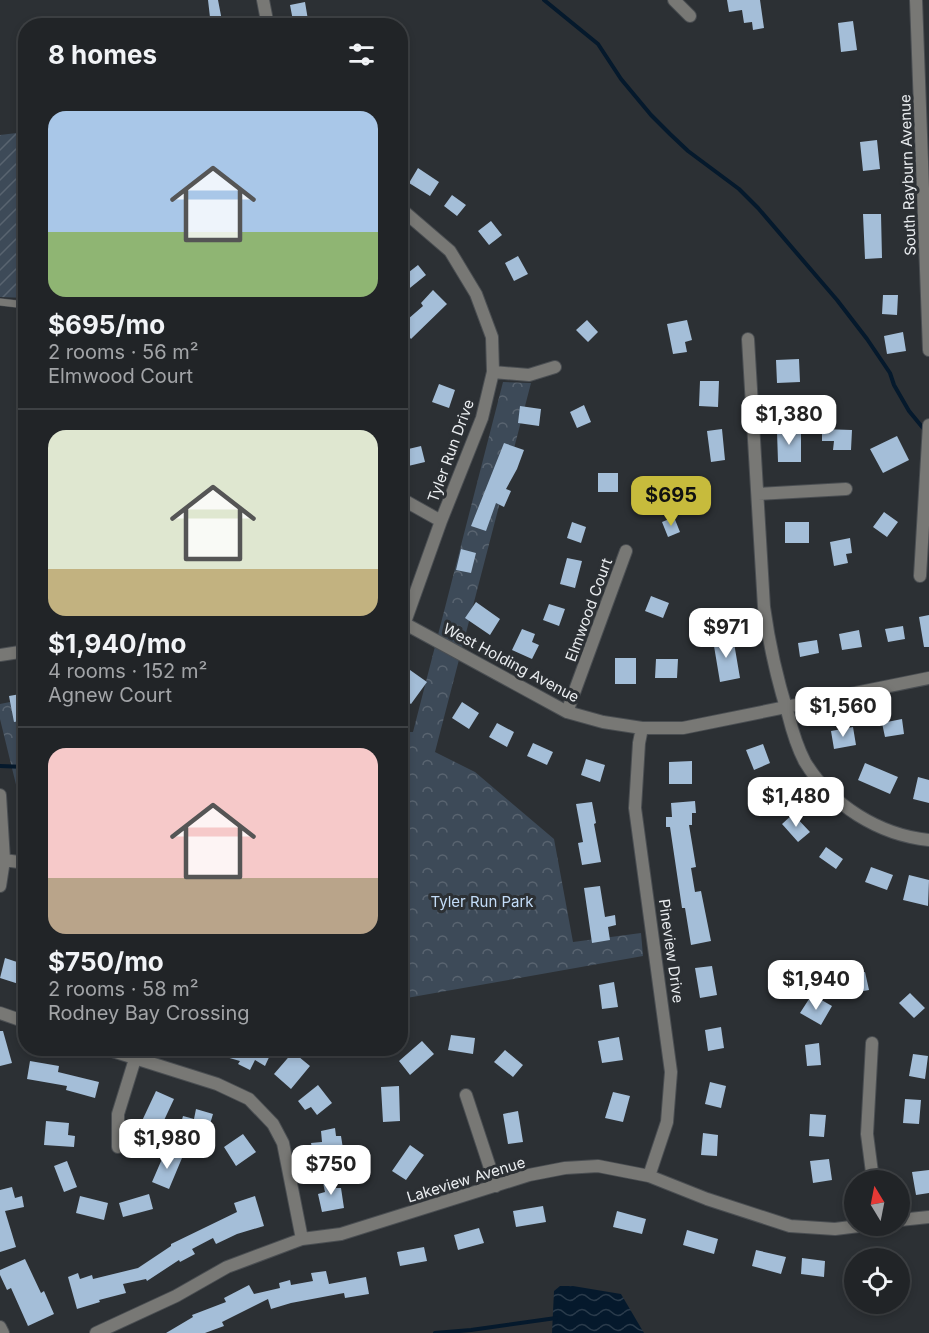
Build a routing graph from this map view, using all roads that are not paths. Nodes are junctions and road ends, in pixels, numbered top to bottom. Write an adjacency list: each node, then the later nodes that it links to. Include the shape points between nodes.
1 (263, 0): 5 (street)
2 (674, 0): 4 (street)
3 (916, 0): 10 (street, South Rayburn Avenue)
4 (690, 16)
5 (266, 18)
6 (408, 215): 12 (street, Tyler Run Drive, via 450,251 476,294 492,337)
7 (0, 302): 8 (lane)
8 (18, 304)
9 (748, 339): 15 (street)
10 (929, 350)
11 (555, 368): 12 (street, via 529,375)
12 (493, 372): 17 (street, Tyler Run Drive, via 482,418)
13 (929, 425): 19 (street)
14 (846, 489): 15 (street)
15 (758, 494): 25 (street, via 768,642)
16 (408, 502): 17 (street)
17 (441, 521): 20 (street, Tyler Run Drive)
18 (626, 551): 26 (street, Elmwood Court)
19 (920, 576)
20 (408, 609)
21 (408, 625): 26 (street, West Holding Avenue)
22 (18, 652): 23 (street)
23 (0, 655)
24 (929, 678): 25 (street, West Holding Avenue)
25 (785, 705): 27 (street, West Holding Avenue, via 682,728); 29 (street, via 805,761 838,802 877,826)
26 (567, 712): 27 (street, West Holding Avenue)
27 (642, 728): 41 (street, Pineview Drive, via 635,808 671,1072 667,1122)
28 (0, 795): 30 (street)
29 (929, 840)
30 (4, 860): 31 (street); 32 (street)
31 (18, 862)
32 (0, 886)
33 (0, 1013): 34 (street)
34 (18, 1019)
35 (872, 1043): 40 (street, via 867,1134)
36 (127, 1056): 37 (street)
37 (135, 1059): 39 (street, via 118,1114); 46 (street, via 217,1084 249,1100 273,1124 283,1143)
38 (466, 1095): 42 (street)
39 (118, 1147)
40 (872, 1170)
41 (649, 1176): 42 (street, Lakeview Avenue, via 598,1166 565,1168); 45 (street, Lakeview Avenue, via 790,1226)
42 (496, 1186): 46 (street, Lakeview Avenue, via 341,1234)
43 (929, 1217): 44 (street)
44 (910, 1219)
45 (844, 1228)
46 (302, 1239): 49 (street, Lakeview Avenue, via 227,1268)
47 (0, 1327): 48 (street)
48 (3, 1333)
49 (96, 1333)

